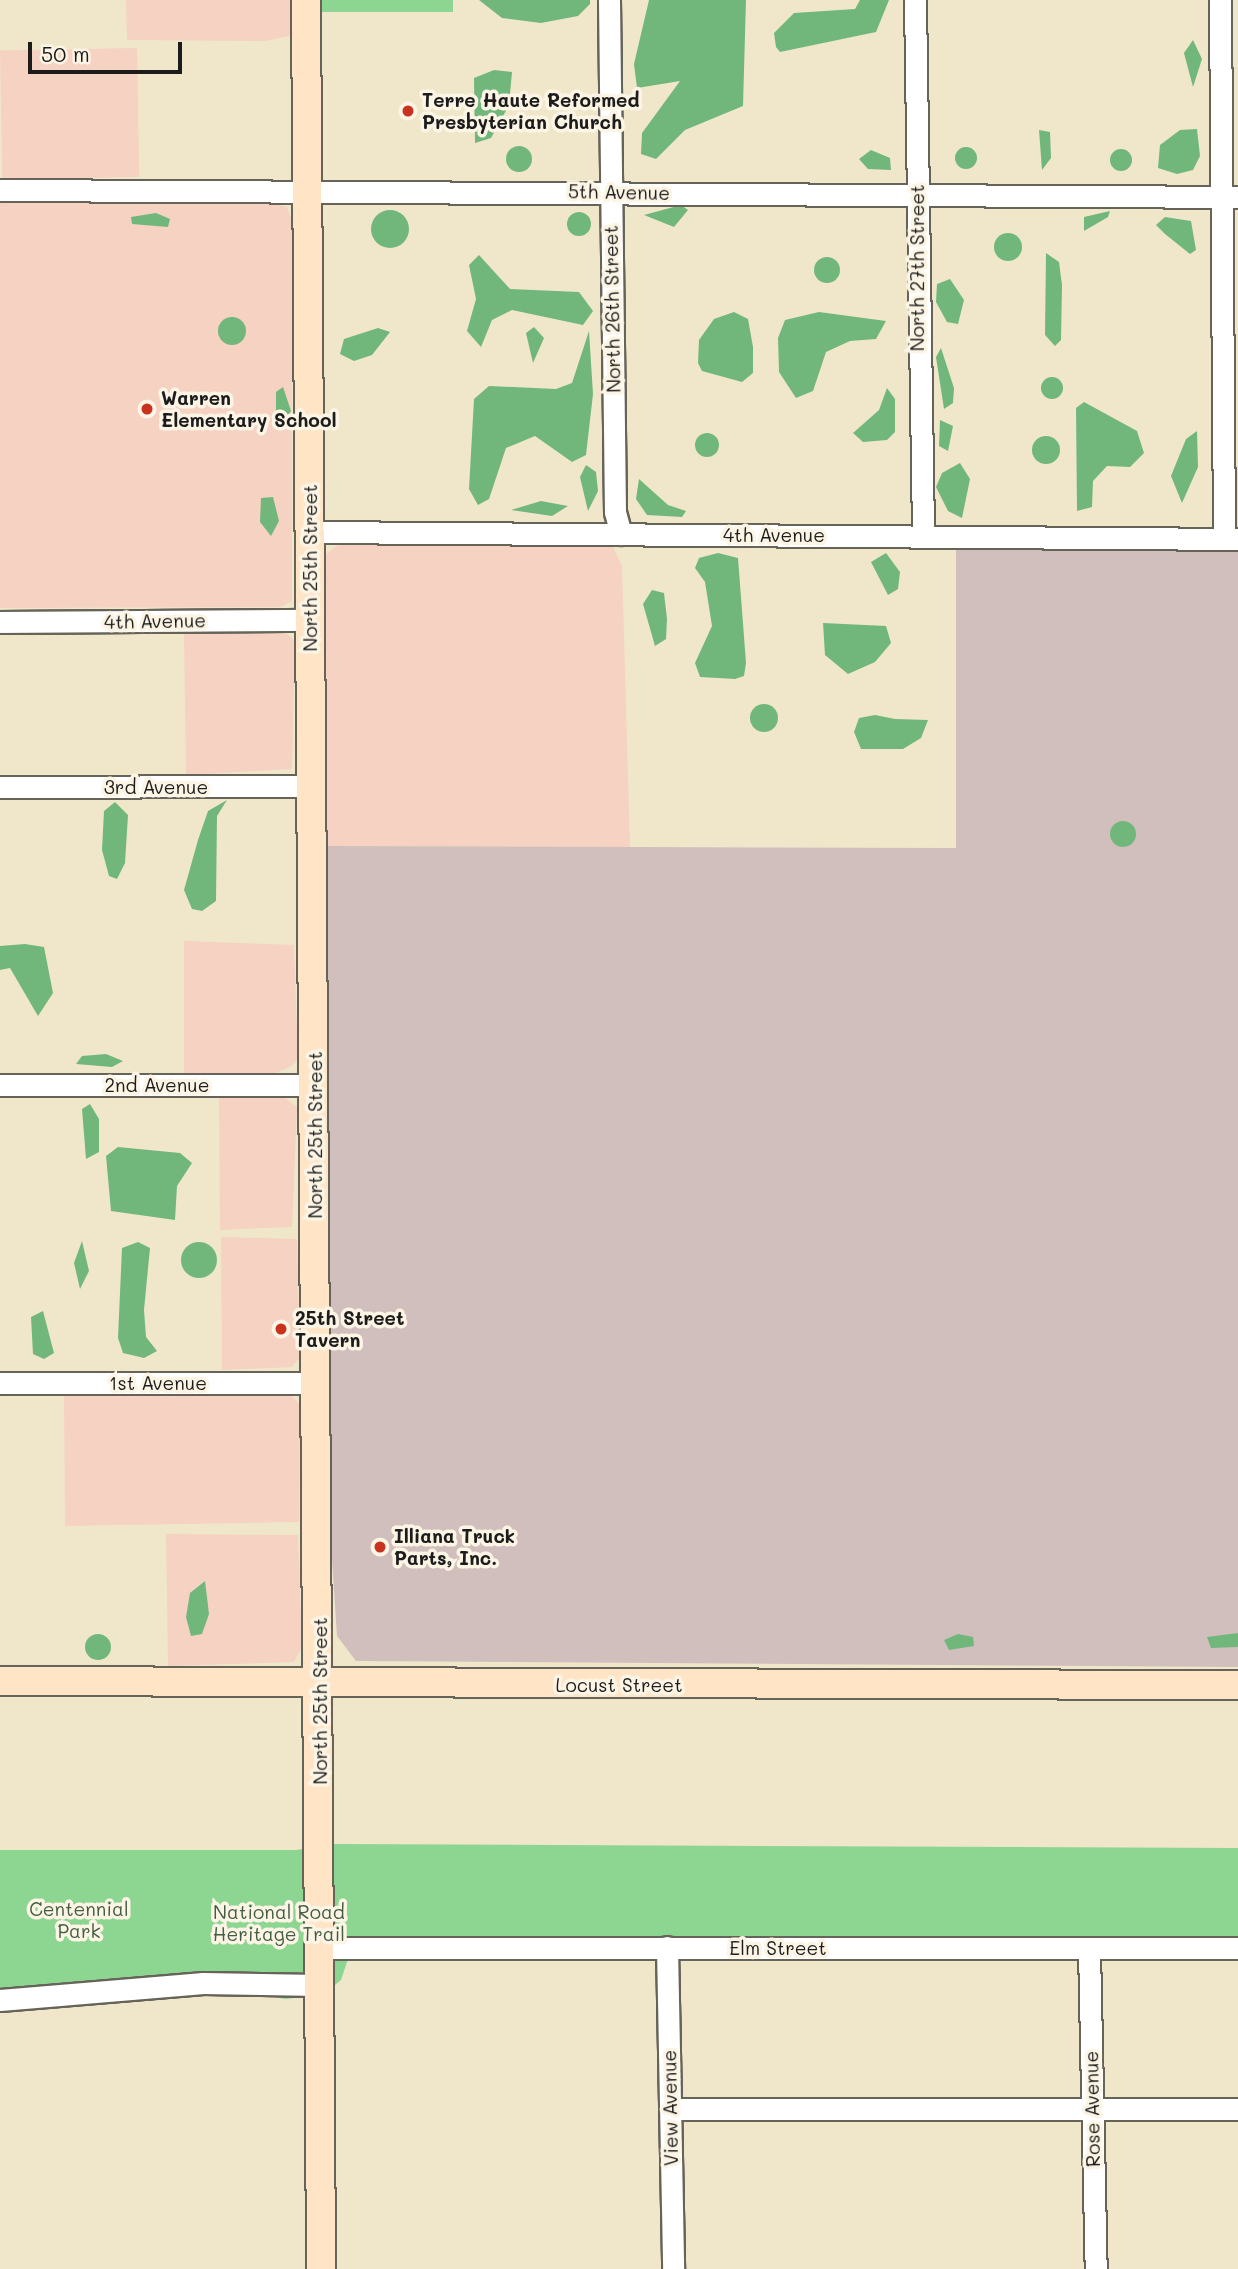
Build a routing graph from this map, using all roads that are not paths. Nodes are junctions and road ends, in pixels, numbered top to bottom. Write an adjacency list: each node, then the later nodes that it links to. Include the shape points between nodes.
1 (306, 0): 5 (street, North 25th Street)
2 (609, 0): 7 (street, North 26th Street)
3 (915, 0): 8 (street, North 27th Street)
4 (1220, 0): 9 (street)
5 (307, 189): 6 (street, 5th Avenue); 7 (street, 5th Avenue); 10 (street, North 25th Street)
6 (0, 190)
7 (611, 191): 8 (street, 5th Avenue); 11 (street, North 26th Street, via 615,512)
8 (916, 195): 9 (street, 5th Avenue); 12 (street, North 27th Street)
9 (1230, 197): 13 (street)
10 (310, 532): 11 (street, 4th Avenue); 14 (street, North 25th Street)
11 (621, 534): 12 (street, 4th Avenue)
12 (923, 536): 13 (street, 4th Avenue)
13 (1231, 539)
14 (311, 620): 15 (street, 4th Avenue); 16 (street, North 25th Street)
15 (0, 622)
16 (312, 786): 17 (street, 3rd Avenue); 19 (street, North 25th Street)
17 (0, 787)
18 (0, 1085): 19 (street, 2nd Avenue)
19 (314, 1085): 20 (street, North 25th Street)
20 (317, 1382): 21 (street, 1st Avenue); 23 (street, North 25th Street)
21 (0, 1383)
22 (0, 1681): 23 (street, Locust Street)
23 (321, 1685): 24 (street, Locust Street); 26 (street, North 25th Street)
24 (1238, 1685)
25 (667, 1947): 26 (street, Elm Street); 27 (street, Elm Street); 31 (street, View Avenue)
26 (318, 1948): 29 (street, North 25th Street)
27 (1089, 1948): 28 (street, Elm Street); 33 (street, Rose Avenue)
28 (1238, 1948)
29 (318, 1985): 30 (street, via 203,1983); 34 (street, North 25th Street)
30 (0, 2000)
31 (670, 2109): 33 (street); 35 (street, View Avenue)
32 (1238, 2109): 33 (street)
33 (1092, 2110): 36 (street, Rose Avenue)
34 (321, 2269)
35 (673, 2269)
36 (1096, 2269)

